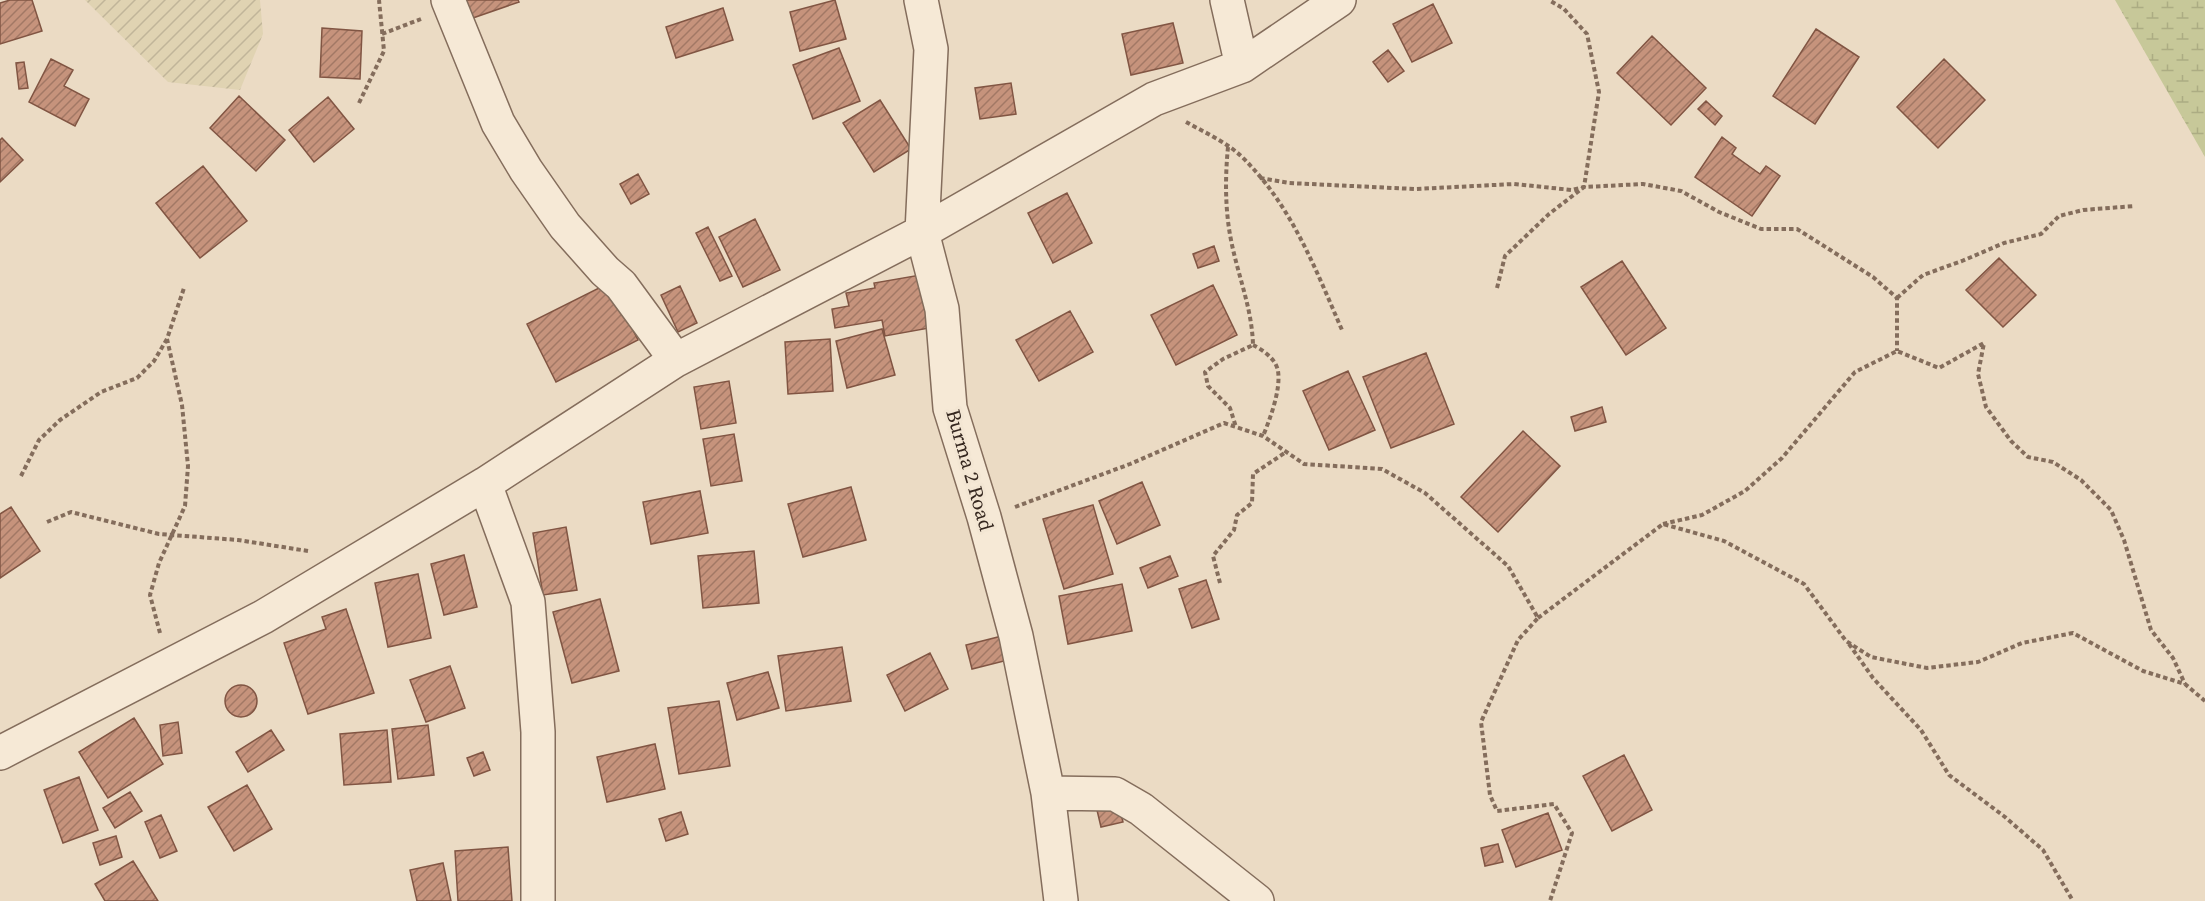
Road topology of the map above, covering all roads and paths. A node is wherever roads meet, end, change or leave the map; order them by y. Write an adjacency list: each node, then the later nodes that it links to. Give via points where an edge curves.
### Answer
1 (379, 0): 7 (path)
2 (921, 0): 15 (street, Burma 2 Road, via 931,49)
3 (1227, 0): 8 (street)
4 (1339, 0): 8 (street)
5 (1549, 0): 13 (path, via 1564,9 1587,34 1599,92)
6 (449, 3): 7 (path); 23 (street, via 498,123 526,170 565,226 621,285)
7 (382, 34): 10 (path, via 384,51)
8 (1242, 66): 9 (street)
9 (1154, 99): 11 (path); 15 (street)
10 (359, 103)
11 (1228, 147): 12 (path); 21 (path, via 1224,178 1231,238 1252,320)
12 (1260, 178): 13 (path, via 1416,189 1514,184 1572,190); 19 (path, via 1301,237)
13 (1584, 187): 17 (path, via 1505,256); 18 (path, via 1643,184 1681,191 1761,229 1797,229 1873,277)
14 (2136, 206): 18 (path, via 2059,216 2041,234 2004,243 1923,274)
15 (922, 232): 23 (street); 29 (street, Burma 2 Road, via 942,309 950,408)
16 (184, 288): 20 (path)
17 (1497, 288)
18 (1896, 298): 22 (path)
19 (1342, 330)
20 (167, 339): 27 (path, via 154,361 137,378 101,392 60,420 39,440); 32 (path, via 182,405 188,466 184,506)
21 (1253, 345): 24 (path, via 1206,372 1208,386 1230,408); 25 (path, via 1266,351 1278,370 1276,396)
22 (1897, 351): 31 (path, via 1856,372 1782,458 1745,491 1702,515); 38 (path, via 1939,368 1984,343 1978,374 1986,407 2028,457 2053,462 2081,480 2111,510 2151,630 2173,658)
23 (676, 360): 28 (street)
24 (1236, 428): 25 (path); 29 (path, via 1224,423 1130,464)
25 (1263, 436): 26 (path)
26 (1286, 452): 34 (path, via 1253,474 1252,503 1237,515 1234,530 1213,556); 35 (path, via 1304,464 1382,469 1425,493 1508,566)
27 (21, 476)
28 (485, 484): 33 (street); 42 (street, via 528,603 538,732)
29 (984, 518): 41 (street, Burma 2 Road, via 1016,636)
30 (47, 522): 32 (path, via 71,512)
31 (1663, 524): 35 (path); 36 (path, via 1724,541 1804,584)
32 (171, 535): 33 (path, via 238,540 310,552); 37 (path, via 150,595)
33 (344, 569): 37 (street)
34 (1220, 583)
35 (1538, 618): 45 (path, via 1518,640 1481,722 1490,795 1497,811 1554,804 1572,833)
36 (1846, 641): 38 (path, via 1871,657 1927,668 1978,662 2022,643 2073,633 2143,671); 46 (path, via 1873,678 1921,730 1949,775 2043,850)
37 (171, 665): 40 (street)
38 (2184, 684): 39 (path)
39 (2205, 701)
40 (0, 753)
41 (1048, 793): 43 (street, Burma 2 Road); 44 (street, via 1115,794 1141,809)
42 (538, 901)
43 (1061, 901)
44 (1257, 901)
45 (1550, 901)
46 (2073, 901)

